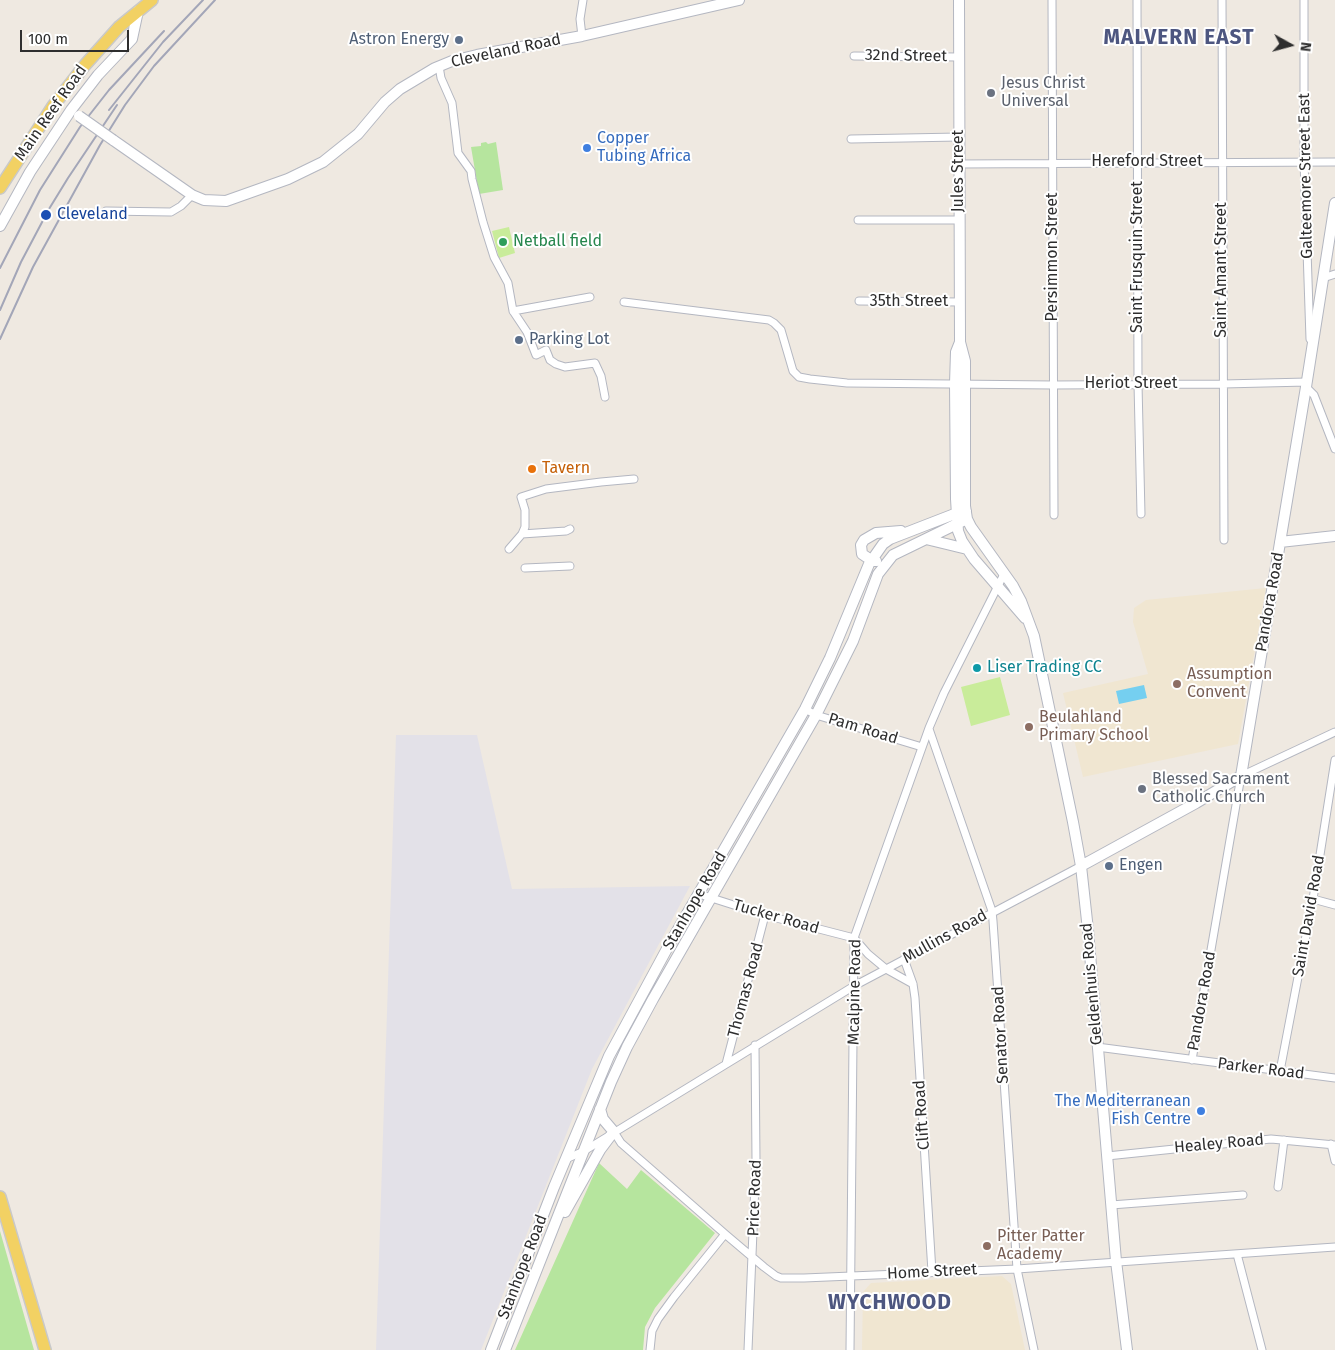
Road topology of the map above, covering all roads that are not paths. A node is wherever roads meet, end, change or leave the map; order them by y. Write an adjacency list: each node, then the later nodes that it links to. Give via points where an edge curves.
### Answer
1 (152, 0): 9 (main road, Main Reef Road)
2 (583, 0): 10 (street)
3 (735, 0): 10 (main road, Cleveland Road)
4 (959, 0): 12 (main road, Jules Street)
5 (1052, 0): 18 (street, Persimmon Street)
6 (1137, 0): 19 (street, Saint Frusquin Street)
7 (1222, 0): 21 (street, Saint Amant Street)
8 (1304, 0): 17 (street, Galteemore Street East)
9 (138, 11): 14 (main road, via 132,39 98,75); 23 (main road, Main Reef Road, via 119,27 53,106)
10 (582, 36): 13 (main road, Cleveland Road, via 477,55)
11 (854, 56): 12 (street, 32nd Street)
12 (958, 57): 15 (main road, Jules Street)
13 (439, 66): 24 (main road, Cleveland Road, via 400,89 348,143 305,172 226,201 204,200); 37 (street, via 452,103 458,153 472,171 483,222 494,257 508,283)
14 (75, 113): 24 (main road, Cleveland Road, bridge); 30 (main road, via 30,172)
15 (959, 137): 16 (street); 22 (main road, Jules Street)
16 (851, 139)
17 (1304, 161): 20 (street, Hereford Street); 21 (street, Hereford Street); 38 (street, Galteemore Street East)
18 (1054, 162): 19 (street, Hereford Street); 22 (street, Hereford Street); 40 (street, Persimmon Street)
19 (1137, 162): 21 (street, Hereford Street); 41 (street, Saint Frusquin Street)
20 (1335, 162)
21 (1222, 163): 42 (street, Saint Amant Street)
22 (959, 164): 28 (main road, Jules Street)
23 (0, 188)
24 (192, 195): 26 (street, via 171,212)
25 (1335, 203): 29 (main road, Pandora Road)
26 (106, 211)
27 (858, 220): 28 (street)
28 (959, 220): 36 (main road, Jules Street)
29 (1334, 225): 32 (main road, Pandora Road)
30 (0, 226)
31 (1335, 274): 32 (street)
32 (1323, 278): 38 (main road, Pandora Road)
33 (590, 297): 37 (street)
34 (859, 301): 36 (street, 35th Street)
35 (624, 302): 39 (street, Heriot Street, via 768,320 781,330 793,371 803,378 847,383)
36 (960, 302): 39 (main road, Jules Street, via 960,342 965,361)
37 (514, 311): 44 (street, via 536,354 546,350 550,360 565,367 595,363 602,376)
38 (1311, 351): 43 (main road, Pandora Road)
39 (960, 384): 40 (street, Heriot Street); 49 (main road, Jules Street)
40 (1053, 384): 41 (street, Heriot Street); 47 (street, Persimmon Street)
41 (1138, 384): 42 (street, Heriot Street); 48 (street, Saint Frusquin Street)
42 (1223, 384): 43 (street, Heriot Street); 55 (street, Saint Amant Street)
43 (1307, 384): 45 (street, via 1314,394); 56 (main road, Pandora Road)
44 (605, 397)
45 (1335, 450)
46 (634, 479): 52 (street, via 546,490 521,497 525,510)
47 (1054, 514)
48 (1141, 514)
49 (962, 517): 51 (main road, Stanhope Road); 54 (main road, Stanhope Road); 58 (main road, Geldenhuis Road, via 960,536); 63 (main road, Geldenhuis Road)
50 (570, 529): 52 (street)
51 (912, 530): 59 (main road, Stanhope Road, via 883,544); 59 (main road, via 876,533 866,538 861,551)
52 (522, 534): 57 (street)
53 (1335, 536): 56 (main road)
54 (926, 539): 58 (main road); 60 (main road, Stanhope Road, via 893,555)
55 (1224, 540)
56 (1280, 542): 74 (main road, Pandora Road)
57 (509, 549)
58 (967, 549): 64 (main road, Geldenhuis Road)
59 (871, 560): 60 (main road); 66 (main road, Stanhope Road)
60 (885, 563): 67 (main road, Stanhope Road)
61 (570, 566): 62 (street)
62 (525, 568)
63 (1004, 574): 64 (street, Mcalpine Road); 65 (main road, Geldenhuis Road, via 1021,601)
64 (997, 586): 65 (main road, Geldenhuis Road); 70 (street, Mcalpine Road)
65 (1029, 622): 77 (main road, Geldenhuis Road, via 1040,657)
66 (830, 658): 67 (main road); 68 (main road, Stanhope Road)
67 (842, 666): 69 (main road, Stanhope Road)
68 (805, 709): 69 (street, Pam Road); 75 (main road, Stanhope Road)
69 (816, 715): 72 (street, Pam Road); 76 (main road, Stanhope Road)
70 (928, 728): 72 (street, Mcalpine Road); 82 (street, Senator Road)
71 (1335, 732): 74 (street, Mullins Road)
72 (922, 747): 84 (street, Mcalpine Road)
73 (1335, 760): 80 (street, Saint David Road)
74 (1240, 776): 77 (main road, Mullins Road); 91 (street, Pandora Road)
75 (726, 846): 76 (main road); 78 (main road, Stanhope Road)
76 (737, 852): 79 (main road, Stanhope Road)
77 (1081, 866): 82 (street, Mullins Road); 90 (main road, Geldenhuis Road)
78 (698, 894): 79 (street, Tucker Road); 101 (main road, Stanhope Road, via 609,1056)
79 (711, 898): 83 (street, Tucker Road); 95 (main road, Stanhope Road, via 631,1039)
80 (1313, 899): 81 (street); 93 (street, Saint David Road)
81 (1335, 905)
82 (992, 912): 85 (street, Mullins Road); 113 (street, Senator Road)
83 (765, 915): 84 (street, Tucker Road); 92 (street, Thomas Road)
84 (854, 938): 86 (street); 88 (street, Mcalpine Road)
85 (904, 960): 86 (street, Mullins Road); 87 (street, Clift Road)
86 (886, 969): 87 (street); 88 (street, Mullins Road)
87 (913, 984): 114 (street, Clift Road)
88 (854, 986): 89 (street, Mullins Road); 115 (street, Mcalpine Road)
89 (755, 1045): 92 (street, Mullins Road); 111 (street, Price Road, via 756,1160)
90 (1098, 1047): 91 (street, Parker Road); 100 (main road, Geldenhuis Road)
91 (1192, 1060): 93 (street, Parker Road)
92 (726, 1064): 96 (street, Mullins Road)
93 (1280, 1071): 94 (street, Parker Road)
94 (1335, 1078)
95 (600, 1109): 96 (main road); 99 (main road, Stanhope Road)
96 (613, 1133): 99 (street, Mullins Road); 107 (street, Home Street); 108 (main road)
97 (1284, 1140): 98 (street, Healey Road); 100 (street, Healey Road); 103 (street)
98 (1333, 1144): 102 (street, Healey Road)
99 (584, 1151): 101 (street, Mullins Road); 108 (main road, Stanhope Road)
100 (1107, 1156): 106 (main road, Geldenhuis Road)
101 (566, 1159): 117 (main road, Stanhope Road)
102 (1335, 1161)
103 (1278, 1186)
104 (1243, 1195): 106 (street)
105 (0, 1197): 116 (main road)
106 (1111, 1205): 112 (main road, Geldenhuis Road)
107 (725, 1234): 111 (street, Home Street); 119 (street, via 658,1319 652,1331)
108 (546, 1245): 118 (main road, Stanhope Road)
109 (1335, 1247): 110 (street, Home Street)
110 (1237, 1254): 112 (street, Home Street); 124 (street)
111 (752, 1256): 115 (street, Home Street, via 781,1278); 120 (street, Price Road)
112 (1116, 1261): 113 (street, Home Street); 123 (main road, Geldenhuis Road)
113 (1017, 1268): 114 (street, Home Street); 122 (street, Senator Road)
114 (932, 1272): 115 (street, Home Street)
115 (851, 1276): 121 (street, Mcalpine Road)
116 (45, 1350)
117 (492, 1350)
118 (504, 1350)
119 (650, 1350)
120 (748, 1350)
121 (850, 1350)
122 (1034, 1350)
123 (1128, 1350)
124 (1262, 1350)

